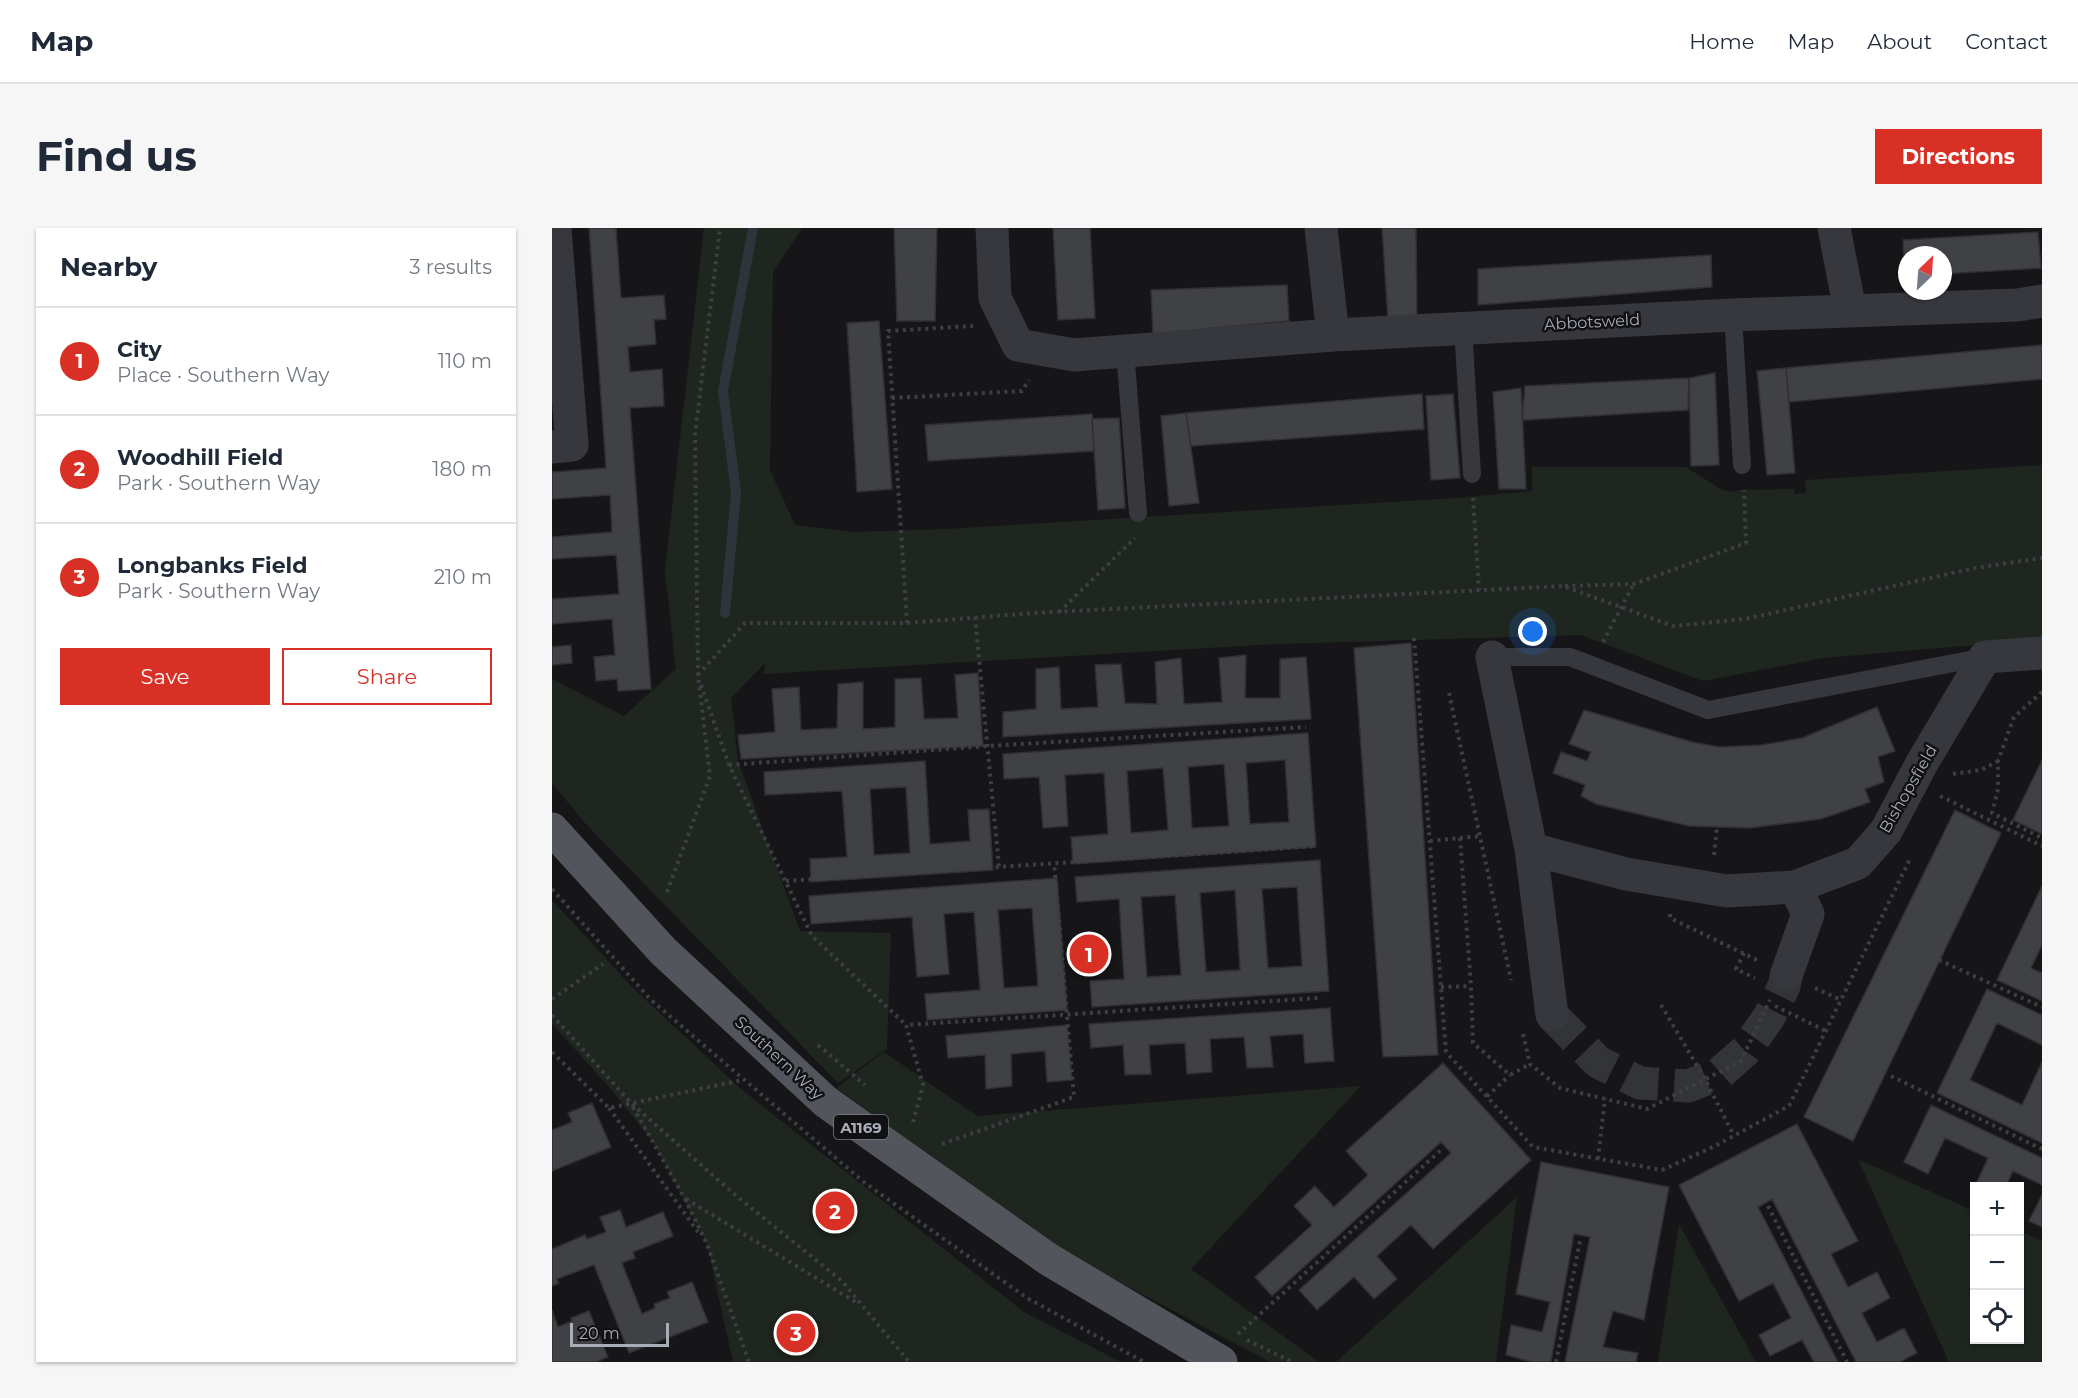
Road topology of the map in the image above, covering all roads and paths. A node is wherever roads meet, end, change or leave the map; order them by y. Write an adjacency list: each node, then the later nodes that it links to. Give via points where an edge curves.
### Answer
1 (555, 228): 15 (street, via 572,445)
2 (720, 228): 32 (path, via 695,435)
3 (992, 228): 9 (street, Abbotsweld, via 995,298)
4 (1321, 228): 11 (street)
5 (1834, 228): 7 (street)
6 (2042, 301): 7 (street, Abbotsweld)
7 (1850, 310): 8 (street, Abbotsweld)
8 (1733, 315): 10 (street, Abbotsweld); 16 (lane)
9 (1008, 324): 12 (street, Abbotsweld, via 1018,345); 14 (path, via 888,332)
10 (1463, 328): 11 (street, Abbotsweld); 17 (lane)
11 (1333, 335): 13 (street, Abbotsweld)
12 (1049, 350): 13 (street, Abbotsweld, via 1074,355); 14 (path, via 1022,391)
13 (1125, 351): 18 (lane)
14 (892, 398): 26 (path)
15 (552, 447)
16 (1742, 465): 20 (path, via 1746,543)
17 (1472, 474): 22 (path)
18 (1137, 513): 24 (path, via 1136,537)
19 (2042, 558): 23 (path, via 1975,568 1745,619 1673,626)
20 (1634, 584): 21 (path); 23 (path)
21 (1563, 586): 22 (path); 23 (path)
22 (1479, 590): 24 (path)
23 (1621, 607): 31 (path)
24 (1059, 612): 25 (path)
25 (975, 617): 26 (path); 35 (path)
26 (907, 623): 32 (path, via 745,623)
27 (1414, 638): 42 (path)
28 (2042, 652): 30 (street)
29 (1492, 657): 31 (lane, via 1570,657); 45 (street)
30 (1985, 657): 31 (lane, via 1708,710); 51 (street, Bishopsfield, via 1886,831 1858,863)
31 (1590, 664)
32 (698, 675): 36 (path); 52 (path, via 710,776)
33 (2042, 692): 41 (path, via 2014,717 1998,761 1998,789 1992,813)
34 (1306, 727): 35 (path)
35 (988, 746): 36 (path); 48 (path)
36 (729, 765): 49 (path)
37 (1940, 796): 44 (path)
38 (552, 829): 91 (main road, Southern Way / A1169, via 663,951 826,1102 1048,1259)
39 (1480, 836): 40 (path)
40 (1460, 838): 42 (path); 56 (path)
41 (2042, 838)
42 (1430, 841): 57 (path)
43 (1317, 846): 47 (path)
44 (2042, 846)
45 (1531, 849): 50 (street, Bishopsfield); 66 (street)
46 (1914, 850): 60 (path)
47 (1054, 863): 48 (path); 65 (path)
48 (999, 867): 49 (path)
49 (786, 881): 67 (path, via 812,936)
50 (1666, 881): 51 (street, Bishopsfield, via 1727,891); 55 (path, via 1670,918)
51 (1795, 887): 55 (street, via 1808,914)
52 (667, 892)
53 (1940, 960): 63 (path)
54 (603, 964): 59 (path)
55 (1787, 974): 60 (path)
56 (1471, 986): 57 (path); 72 (path, via 1473,1043)
57 (1441, 987): 76 (path, via 1446,1052)
58 (1319, 998): 65 (path)
59 (552, 999)
60 (1841, 1000): 68 (path)
61 (1769, 1003): 68 (path)
62 (1661, 1005): 81 (path)
63 (2042, 1007)
64 (552, 1015): 78 (path)
65 (1068, 1015): 67 (path); 82 (path, via 1074,1097)
66 (1552, 1015)
67 (906, 1024): 80 (path, via 923,1085 912,1126)
68 (1826, 1032): 81 (path, via 1789,1106)
69 (810, 1038): 75 (path)
70 (552, 1052): 79 (path)
71 (1530, 1064): 72 (path)
72 (1510, 1075): 76 (path)
73 (1891, 1076): 84 (path)
74 (744, 1079): 78 (path)
75 (870, 1089)
76 (1487, 1096): 85 (path, via 1533,1148)
77 (1605, 1098): 85 (path)
78 (631, 1103): 79 (path); 86 (path); 90 (path, via 734,1194 842,1281)
79 (609, 1108): 88 (path)
80 (904, 1119)
81 (1734, 1136): 85 (path, via 1662,1170)
82 (939, 1146)
83 (1442, 1149): 91 (path)
84 (2042, 1149)
85 (1598, 1159)
86 (685, 1199): 88 (path); 90 (path)
87 (1768, 1206): 95 (path)
88 (704, 1239): 92 (path)
89 (1580, 1241): 94 (path)
90 (863, 1307): 93 (path)
91 (1229, 1348)
92 (749, 1362)
93 (909, 1362)
94 (1556, 1362)
95 (1847, 1362)

